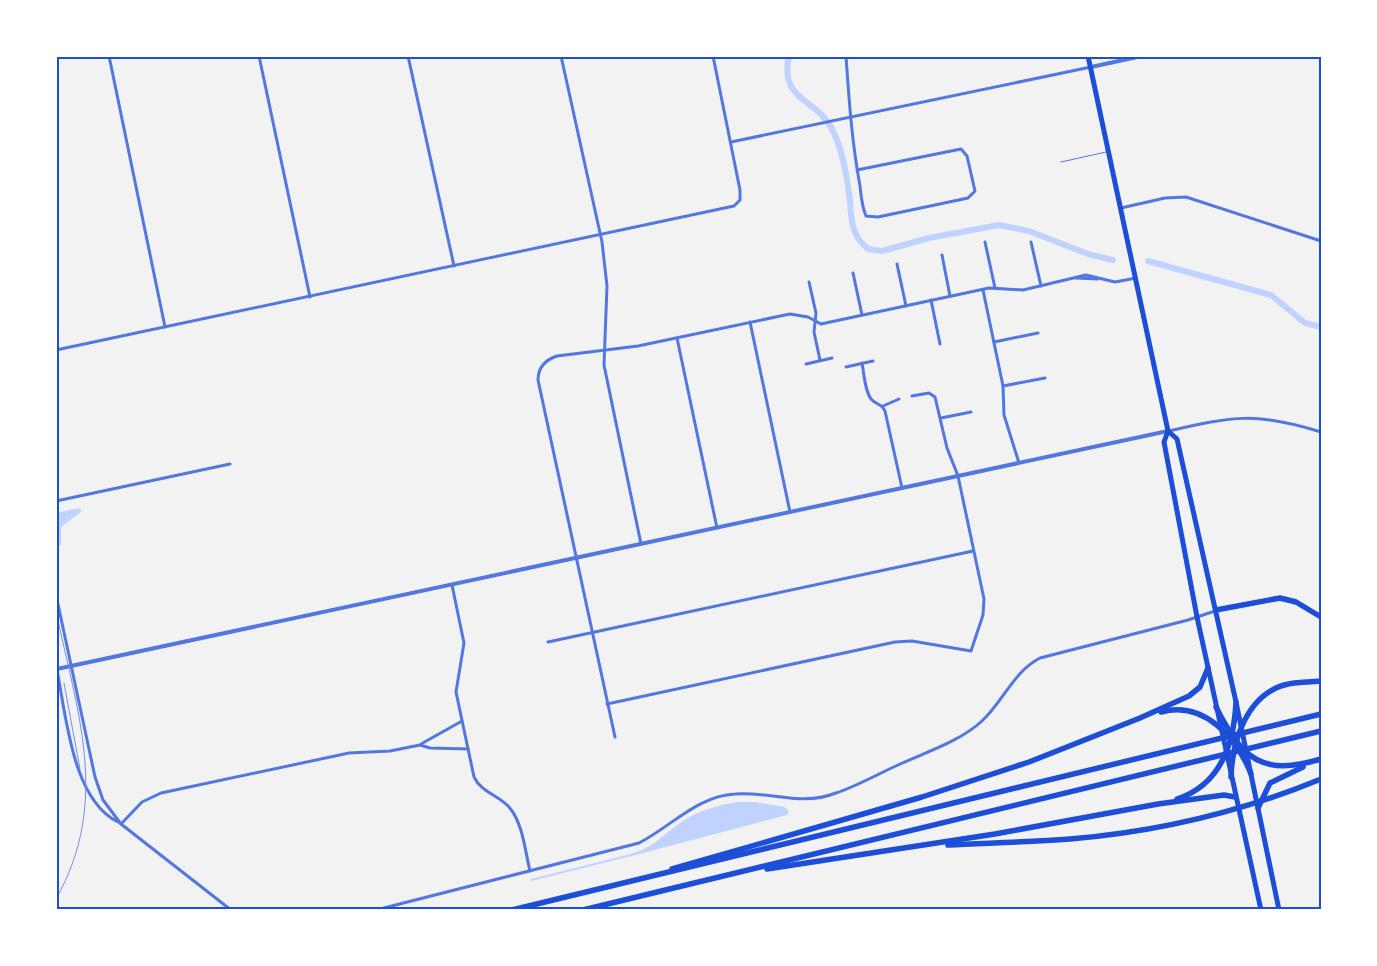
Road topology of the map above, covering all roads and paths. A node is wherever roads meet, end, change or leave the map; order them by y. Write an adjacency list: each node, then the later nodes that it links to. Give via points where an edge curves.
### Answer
1 (109, 56): 36 (street)
2 (259, 56): 29 (street)
3 (408, 56): 22 (street)
4 (562, 56): 16 (street)
5 (713, 56): 11 (street)
6 (846, 56): 10 (street)
7 (1088, 56): 9 (main road)
8 (1142, 56): 9 (street)
9 (1090, 67): 10 (street); 12 (main road)
10 (850, 117): 11 (street); 14 (street)
11 (730, 142): 16 (street, via 740,190 739,202 726,209)
12 (1109, 152): 13 (lane); 15 (main road)
13 (1061, 162)
14 (857, 170): 14 (street, via 864,211 868,217 968,198 975,191 964,150)
15 (1121, 208): 17 (street, via 1165,198 1186,197); 24 (main road)
16 (601, 235): 22 (street); 42 (street, via 607,286)
17 (1321, 241)
18 (985, 242): 27 (street)
19 (1031, 242): 26 (street)
20 (942, 255): 30 (street)
21 (897, 264): 32 (street)
22 (454, 266): 29 (street)
23 (853, 273): 33 (street)
24 (1136, 278): 26 (street, via 1114,282 1076,278); 56 (main road)
25 (809, 282): 35 (street)
26 (1041, 286): 27 (street, via 1017,290)
27 (995, 288): 28 (street)
28 (983, 290): 30 (street); 39 (street)
29 (310, 296): 36 (street)
30 (950, 296): 31 (street)
31 (931, 300): 32 (street); 40 (street)
32 (906, 306): 33 (street)
33 (862, 315): 35 (street, via 821,324)
34 (750, 322): 35 (street, via 790,314); 38 (street); 63 (street)
35 (815, 322): 44 (street)
36 (165, 327): 41 (street)
37 (1038, 333): 39 (street)
38 (677, 338): 42 (street); 64 (street)
39 (994, 342): 50 (street)
40 (940, 344)
41 (56, 350)
42 (603, 351): 65 (street); 67 (street, via 551,358 538,373)
43 (832, 358): 44 (street)
44 (820, 360): 47 (street)
45 (873, 361): 46 (street)
46 (862, 363): 48 (street); 53 (street, via 870,395)
47 (806, 364)
48 (846, 366)
49 (1045, 378): 50 (street)
50 (1003, 386): 58 (street, via 1004,415)
51 (912, 396): 55 (street, via 933,395)
52 (899, 399): 53 (street)
53 (882, 406): 61 (street)
54 (971, 412): 55 (street)
55 (941, 418): 60 (street, via 947,448)
56 (1168, 431): 57 (street, via 1250,417 1279,420); 58 (street); 70 (main road, via 1177,439); 71 (main road, via 1164,442)
57 (1321, 432)
58 (1019, 463): 60 (street)
59 (230, 464): 62 (street)
60 (958, 476): 61 (street); 66 (street)
61 (902, 488): 63 (street)
62 (56, 501)
63 (790, 512): 64 (street)
64 (718, 528): 65 (street)
65 (641, 544): 67 (street)
66 (973, 551): 73 (street); 80 (street, via 984,600 983,615 971,652 912,641 895,642)
67 (576, 558): 68 (street); 73 (street)
68 (452, 585): 75 (street); 84 (street, via 464,643 456,684)
69 (56, 595): 75 (street)
70 (1216, 610): 71 (street); 72 (highway, via 1280,598 1296,602); 79 (main road)
71 (1197, 617): 77 (main road); 103 (street, via 1036,660 1021,672 990,714 973,728 836,794 800,800 764,795 720,796 691,808 639,843)
72 (1321, 617)
73 (592, 632): 74 (street); 80 (street)
74 (548, 642)
75 (71, 666): 76 (street); 101 (street, via 97,786)
76 (57, 668): 101 (street, via 81,775 96,804)
77 (1208, 668): 81 (main road); 83 (highway, via 1200,687 1192,694)
78 (1321, 681): 85 (highway, via 1292,683 1270,691 1256,704)
79 (1236, 702): 85 (main road); 89 (highway)
80 (607, 704): 88 (street)
81 (1216, 706): 86 (main road); 89 (highway)
82 (1321, 714): 105 (highway)
83 (1140, 718): 86 (highway, via 1172,709 1186,709 1206,717); 105 (highway, via 964,784 688,862)
84 (462, 721): 90 (street); 91 (street)
85 (1242, 728): 89 (highway); 92 (main road)
86 (1221, 730): 89 (highway); 93 (main road)
87 (1321, 732): 104 (highway)
88 (615, 737)
89 (1234, 740): 92 (highway); 93 (highway); 95 (highway); 96 (highway)
90 (420, 745): 91 (street); 101 (street, via 390,751 349,753 161,793 142,802)
91 (468, 749): 103 (street, via 477,783 515,815)
92 (1247, 752): 94 (highway, via 1264,763 1279,767); 95 (main road)
93 (1226, 753): 96 (main road); 99 (highway, via 1213,776 1201,788 1184,797)
94 (1320, 760): 100 (highway, via 1270,782)
95 (1251, 774): 100 (main road)
96 (1231, 777): 98 (main road)
97 (1321, 779): 102 (highway, via 1220,814 1128,832 1070,839)
98 (1235, 797): 99 (highway); 110 (main road)
99 (1158, 804): 102 (highway)
100 (1258, 808): 111 (main road)
101 (121, 824): 106 (street)
102 (918, 847): 104 (highway)
103 (530, 871): 107 (street)
104 (743, 872): 109 (highway)
105 (653, 876): 108 (highway)
106 (231, 910)
107 (376, 910)
108 (512, 910)
109 (583, 910)
110 (1261, 910)
111 (1278, 910)

